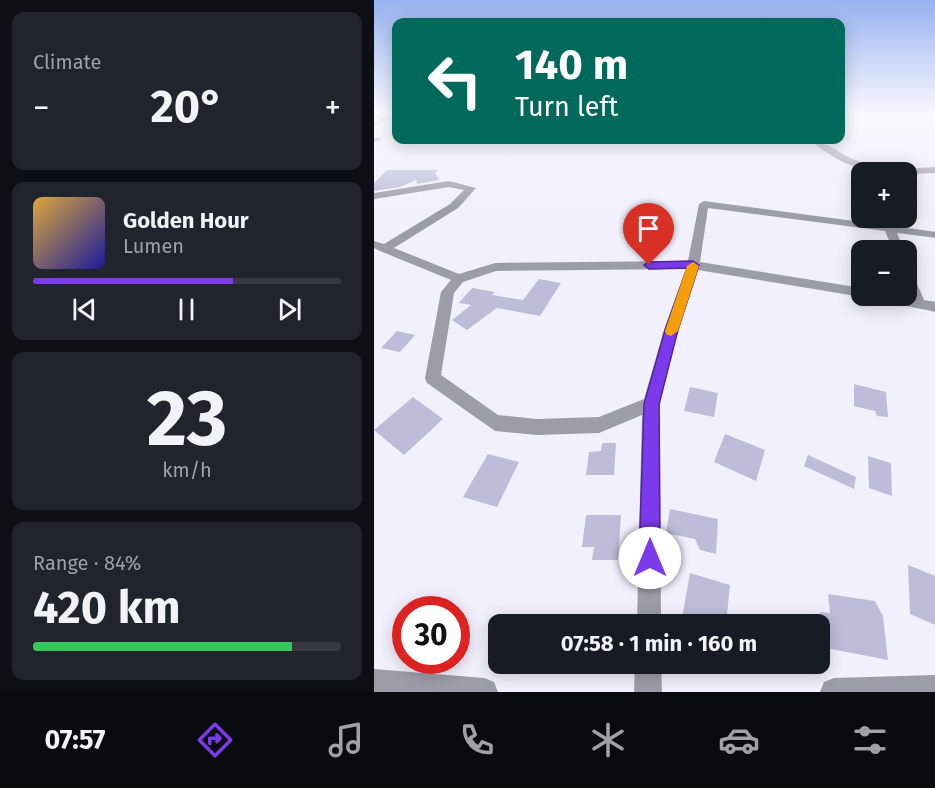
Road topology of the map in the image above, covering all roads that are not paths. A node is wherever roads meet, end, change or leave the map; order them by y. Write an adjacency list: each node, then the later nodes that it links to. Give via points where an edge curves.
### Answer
1 (821, 145): 2 (street)
2 (851, 163)
3 (935, 170): 4 (street)
4 (917, 171)
5 (374, 196): 10 (street, via 442,185 471,188 454,206)
6 (851, 223): 11 (street, via 704,204)
7 (889, 228): 8 (street); 9 (street)
8 (935, 235)
9 (894, 240)
10 (379, 246): 12 (street)
11 (693, 265): 12 (street, via 495,267); 13 (street); 17 (street)
12 (459, 279): 17 (street, via 448,292 433,378 495,423 537,427 599,425)
13 (851, 291)
14 (917, 299): 15 (street)
15 (919, 304): 16 (street)
16 (935, 308)
17 (651, 404): 18 (street)
18 (649, 614)
19 (648, 674): 23 (street)
20 (374, 682): 22 (street)
21 (935, 688): 24 (street)
22 (484, 692)
23 (648, 692)
24 (834, 692)

